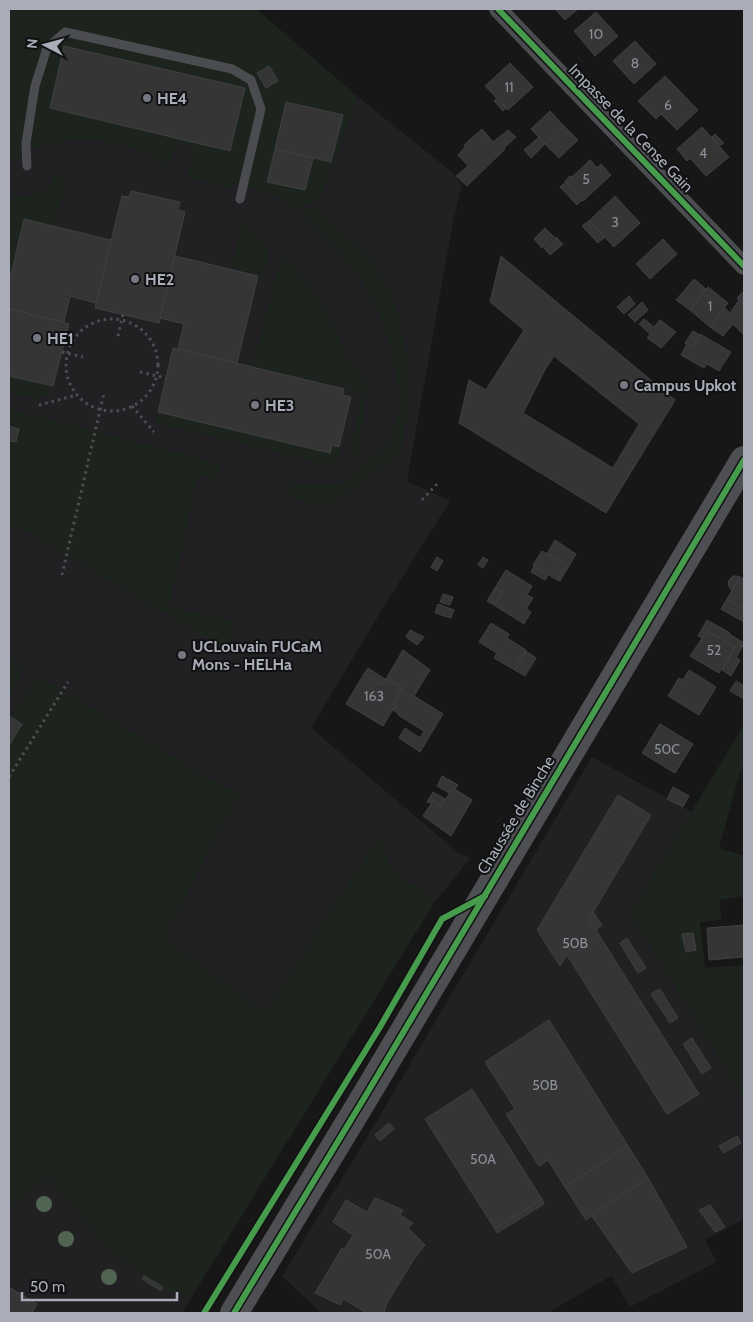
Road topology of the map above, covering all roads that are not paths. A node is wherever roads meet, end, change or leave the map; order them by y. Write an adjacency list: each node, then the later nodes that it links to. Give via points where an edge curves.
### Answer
1 (498, 9): 4 (street, Impasse de la Cense Gain)
2 (26, 166): 3 (lane, via 26,143 35,86 47,48 65,32 232,70 251,80 261,109)
3 (240, 198)
4 (744, 266)
5 (744, 460): 6 (main road, Chaussée de Binche)
6 (234, 1313)

